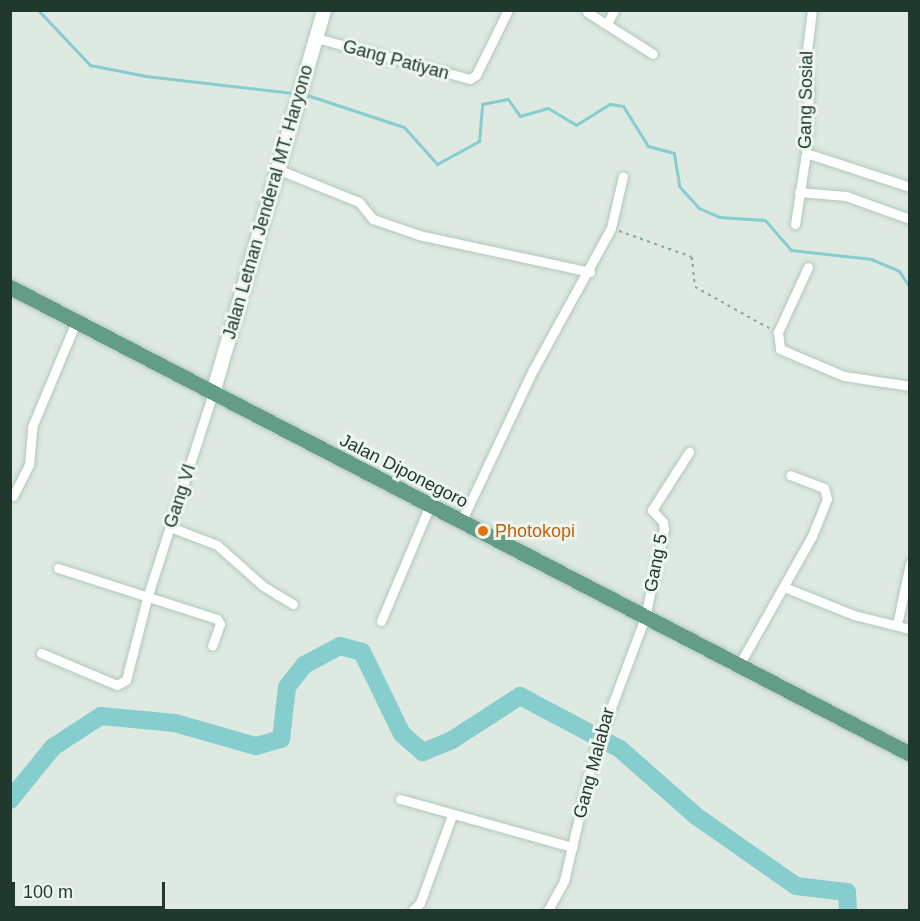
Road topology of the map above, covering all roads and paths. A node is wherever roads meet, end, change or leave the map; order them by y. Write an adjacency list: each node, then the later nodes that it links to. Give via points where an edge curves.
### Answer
1 (324, 10): 7 (main road, Jalan Letnan Jenderal MT. Haryono)
2 (508, 10): 7 (street, Gang Patiyan, via 470,79)
3 (614, 10): 6 (street)
4 (812, 10): 9 (street, Gang Sosial, via 806,58)
5 (586, 12): 6 (street)
6 (607, 24): 8 (street)
7 (315, 38): 10 (main road, Jalan Letnan Jenderal MT. Haryono)
8 (653, 54)
9 (806, 153): 12 (street); 13 (street, Gang Sosial)
10 (277, 169): 18 (street, via 359,202 373,219 419,236); 23 (main road, Jalan Letnan Jenderal MT. Haryono)
11 (623, 176): 16 (street)
12 (909, 187)
13 (799, 192): 14 (street, via 846,196); 15 (street, Gang Sosial)
14 (909, 219)
15 (795, 224)
16 (612, 228): 18 (street); 21 (path, via 692,257 695,287)
17 (808, 267): 21 (street)
18 (590, 272): 28 (street, via 533,370)
19 (10, 287): 20 (main road, Jalan Diponegoro)
20 (76, 322): 23 (main road, Jalan Diponegoro); 26 (street, via 32,427 29,465)
21 (778, 332): 22 (street, via 780,349 817,367 865,381)
22 (909, 386)
23 (213, 393): 27 (main road, Jalan Diponegoro); 29 (street, Gang VI)
24 (689, 452): 35 (street, Gang 5, via 652,510 664,529)
25 (790, 475): 32 (street, via 828,493 812,536)
26 (13, 496)
27 (430, 505): 28 (main road, Jalan Diponegoro); 36 (street)
28 (462, 522): 35 (main road, Jalan Diponegoro)
29 (170, 527): 33 (street, Gang VI); 34 (street, via 217,545 239,560 262,586)
30 (909, 563): 37 (street)
31 (58, 568): 33 (street)
32 (784, 587): 37 (street, via 854,615); 41 (street)
33 (147, 598): 39 (street, via 217,619 220,624); 40 (street, Gang VI, via 123,684 117,685)
34 (293, 604)
35 (645, 617): 41 (main road, Jalan Diponegoro); 45 (street, Gang Malabar, via 594,753)
36 (381, 621)
37 (897, 625): 38 (street)
38 (909, 629)
39 (212, 646)
40 (41, 653)
41 (740, 664): 42 (main road, Jalan Diponegoro)
42 (909, 754)
43 (400, 799): 44 (street)
44 (452, 814): 45 (street); 46 (street, via 420,903)
45 (572, 847): 47 (street, Gang Malabar, via 564,881)
46 (413, 910)
47 (548, 910)

